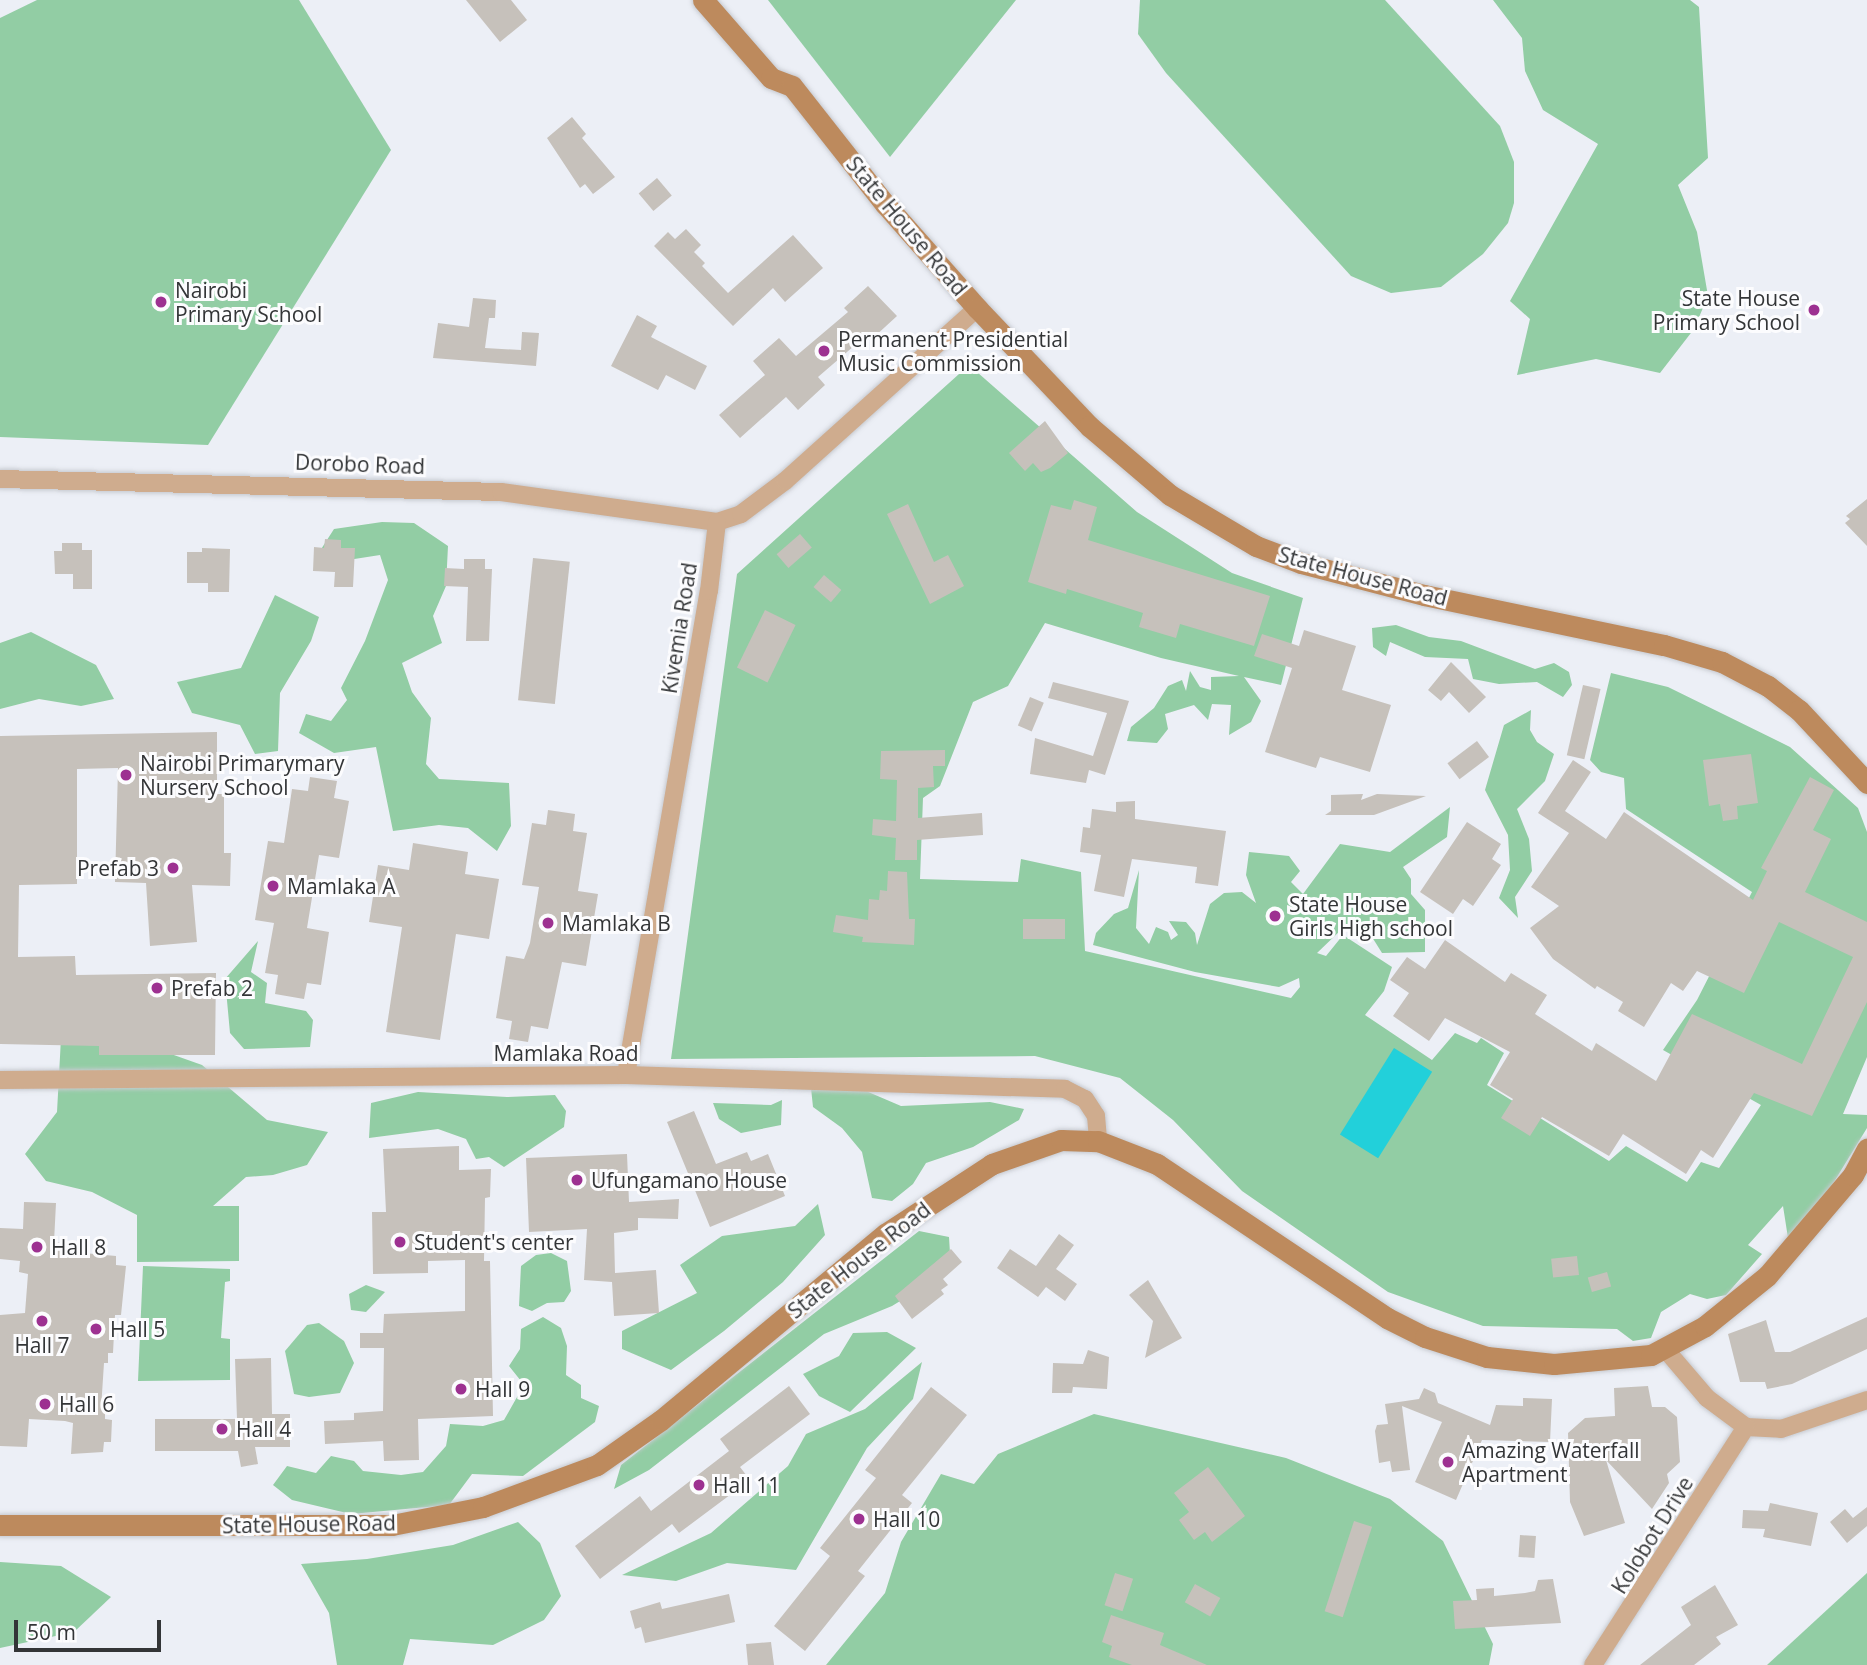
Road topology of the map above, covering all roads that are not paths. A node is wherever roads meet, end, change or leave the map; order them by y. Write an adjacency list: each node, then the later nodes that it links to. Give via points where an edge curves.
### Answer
1 (703, 0): 2 (street, State House Road, via 771,78 792,86 885,204)
2 (977, 308): 4 (street, via 785,481 741,514); 5 (street, State House Road, via 1089,426 1145,476 1256,546 1353,578 1664,645 1722,662 1768,686 1799,710)
3 (0, 479): 4 (street, Dorobo Road, via 501,492)
4 (717, 522): 6 (street, Kivemia Road)
5 (1867, 783)
6 (626, 1074): 7 (street, Mamlaka Road); 8 (street, Mamlaka Road, via 1065,1089 1085,1099 1096,1115)
7 (0, 1080)
8 (1098, 1141): 10 (street, State House Road, via 1157,1164 1387,1318 1454,1349 1525,1364 1621,1361); 13 (street, State House Road, via 1061,1140 992,1164 885,1234 661,1420 597,1465 483,1507 392,1525)
9 (1867, 1149): 10 (street, State House Road, via 1853,1175 1767,1276 1705,1326)
10 (1666, 1350): 12 (street, via 1707,1398)
11 (1867, 1400): 12 (street, via 1781,1429)
12 (1746, 1427): 14 (street, Kolobot Drive)
13 (0, 1525)
14 (1593, 1665)

